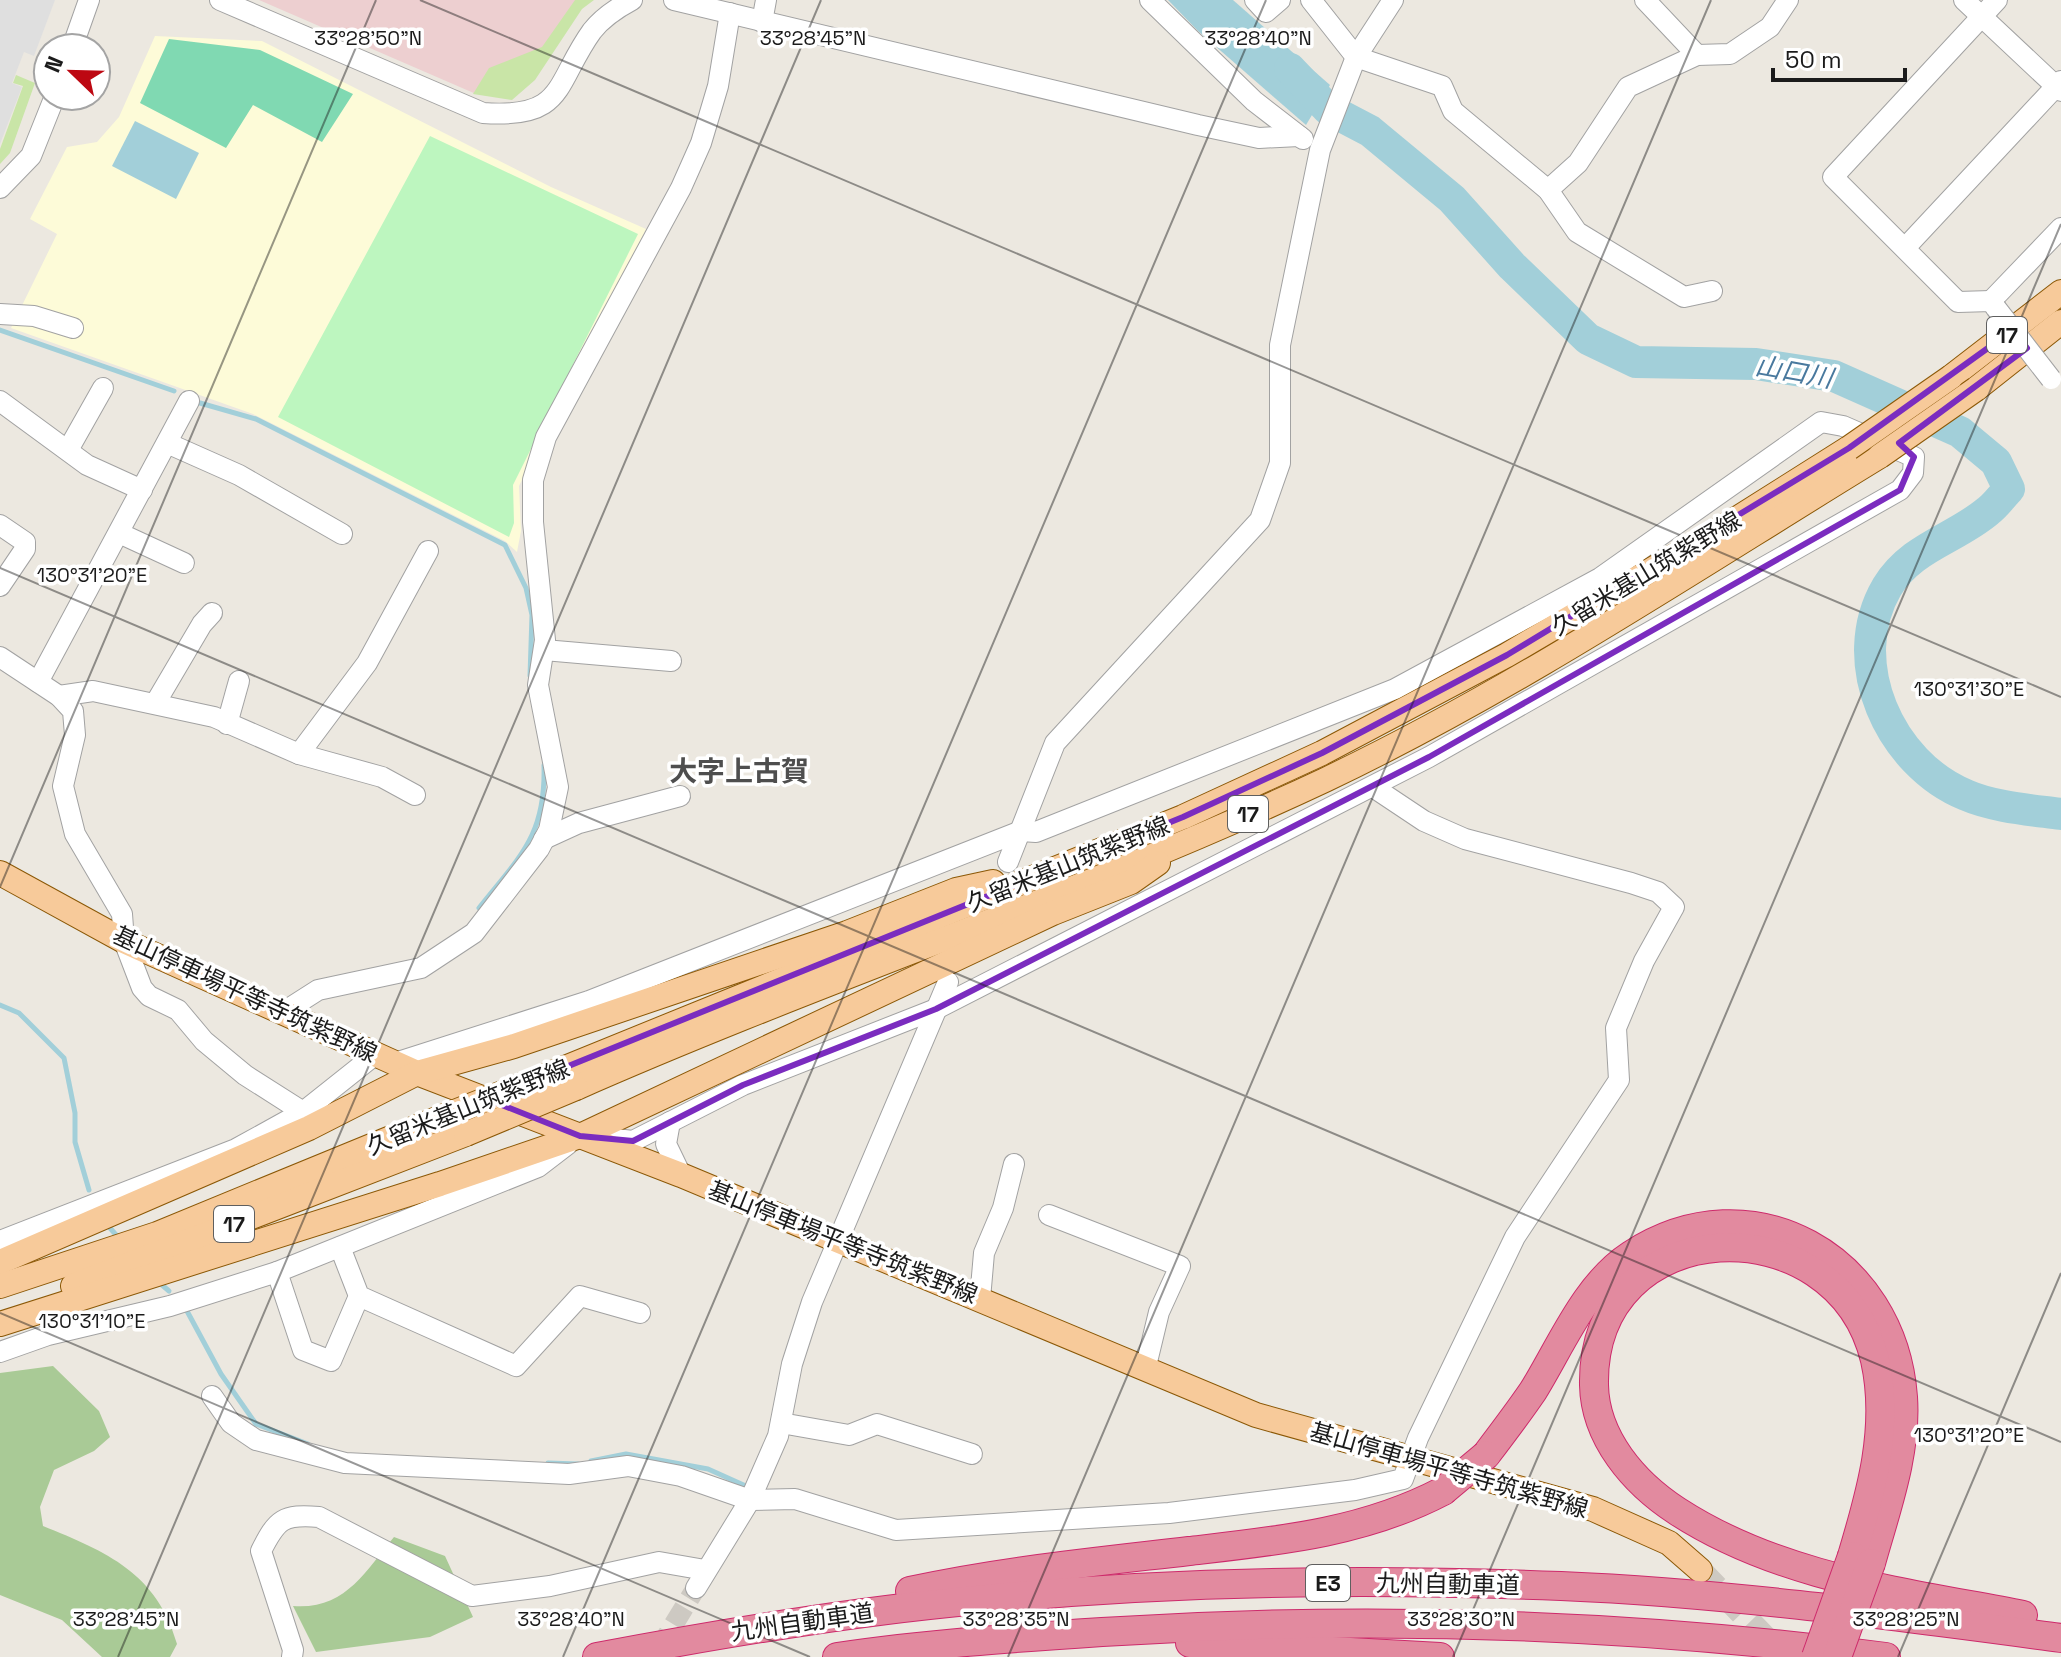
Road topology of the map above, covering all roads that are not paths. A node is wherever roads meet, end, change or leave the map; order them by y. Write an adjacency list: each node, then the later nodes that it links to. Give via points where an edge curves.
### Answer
1 (89, 0): 18 (street)
2 (220, 0): 3 (street, via 483,113 514,115 541,106 562,87 592,31)
3 (632, 0)
4 (674, 0): 15 (street)
5 (766, 0): 17 (street)
6 (1150, 0): 23 (street, via 1254,101)
7 (1255, 0): 8 (street, via 1266,12)
8 (1280, 0)
9 (1311, 0): 20 (street)
10 (1393, 0): 20 (street)
11 (1645, 0): 19 (street)
12 (1788, 0): 19 (street, via 1770,27 1730,54)
13 (1964, 0): 16 (street)
14 (1997, 0): 16 (street)
15 (730, 13): 17 (street); 48 (street, via 718,86 701,143 546,437 533,480)
16 (1981, 16): 21 (street); 28 (street, via 1833,177)
17 (762, 22): 23 (street, via 1259,138)
18 (78, 32)
19 (1697, 55): 26 (street, via 1628,87 1578,163)
20 (1356, 57): 24 (street); 26 (street, via 1442,86 1453,111)
21 (2059, 86): 28 (street)
22 (49, 112): 25 (street, via 31,156)
23 (1299, 136): 24 (street)
24 (1322, 141): 60 (street, via 1280,345 1280,463 1260,520 1055,743)
25 (0, 188)
26 (1548, 190): 29 (street, via 1577,232 1684,297)
27 (2061, 228): 30 (street)
28 (1905, 248): 30 (street, via 1958,302)
29 (1712, 291)
30 (1994, 305): 34 (street, bridge)
31 (2058, 309): 61 (main road, 久留米基山筑紫野線 / 17, bridge, via 1976,389 1880,456 1516,677 1327,778); 64 (main road, 久留米基山筑紫野線 / 17, bridge, via 1719,530 1520,647 1375,725 1183,817)
32 (0, 314): 33 (street, via 34,316)
33 (73, 328)
34 (2056, 384)
35 (103, 388): 39 (street)
36 (0, 401): 39 (street)
37 (189, 401): 38 (street)
38 (167, 443): 40 (street); 43 (street, via 239,475)
39 (68, 450): 40 (street, via 87,465)
40 (142, 490): 42 (street)
41 (0, 525): 46 (street, via 25,542 25,549)
42 (119, 533): 45 (street); 52 (street)
43 (342, 534)
44 (428, 551): 56 (street, via 367,663)
45 (184, 563)
46 (0, 586)
47 (212, 613): 54 (street)
48 (544, 650): 50 (street); 62 (street, via 538,685 558,787)
49 (0, 657): 52 (street)
50 (671, 661)
51 (239, 681): 55 (street)
52 (38, 682): 53 (street)
53 (59, 696): 54 (street, via 93,691); 66 (street, via 73,711 75,735 63,786 75,834 122,914)
54 (156, 702): 55 (street)
55 (227, 724): 56 (street)
56 (299, 754): 58 (street, via 382,777)
57 (1373, 787): 60 (street, via 1425,750 1900,490 1913,473 1914,457 1843,426 1821,422 1600,578 1397,694 1036,832); 68 (street); 93 (street, via 1424,821 1465,839 1631,883 1658,892 1674,907 1616,1028 1619,1080 1515,1237)
58 (415, 795)
59 (680, 796): 62 (street, via 579,823)
60 (1021, 831): 63 (street); 70 (street, via 589,1001)
61 (1201, 835): 73 (main road, via 1131,882 1053,913); 85 (main road, 久留米基山筑紫野線 / 17, bridge, via 712,1028 466,1134)
62 (544, 839): 69 (street, via 474,933 421,968 318,990)
63 (1008, 862)
64 (1051, 870): 70 (main road, via 956,890 847,933 514,1046); 82 (main road, 久留米基山筑紫野線 / 17, bridge, via 157,1234)
65 (0, 873): 66 (main road, 基山停車場平等寺筑紫野線)
66 (124, 941): 69 (main road, 基山停車場平等寺筑紫野線); 71 (street, via 149,996 178,1010 204,1041 245,1075)
67 (948, 982): 68 (street)
68 (936, 1009): 72 (street, via 743,1085); 78 (street)
69 (282, 1013): 70 (main road, 基山停車場平等寺筑紫野線)
70 (396, 1063): 71 (street); 73 (main road, 基山停車場平等寺筑紫野線); 80 (main road, via 309,1128)
71 (303, 1112): 77 (street, via 236,1149)
72 (670, 1122): 73 (street, via 633,1141); 75 (street, via 666,1144)
73 (580, 1136): 75 (main road, 基山停車場平等寺筑紫野線); 79 (street, via 538,1167); 87 (main road)
74 (1014, 1164): 84 (street, via 984,1253)
75 (681, 1175): 78 (main road, 基山停車場平等寺筑紫野線)
76 (1049, 1215): 89 (street, via 1180,1266 1159,1312)
77 (0, 1241)
78 (838, 1241): 84 (main road, 基山停車場平等寺筑紫野線); 91 (street, via 792,1364)
79 (340, 1247): 81 (street); 83 (street)
80 (0, 1262)
81 (277, 1272): 83 (street, via 303,1350 331,1361); 88 (street)
82 (0, 1286)
83 (359, 1296): 86 (street, via 516,1366 580,1296)
84 (980, 1299): 89 (main road, 基山停車場平等寺筑紫野線)
85 (0, 1310)
86 (640, 1313)
87 (0, 1324)
88 (0, 1352)
89 (1146, 1366): 93 (main road, 基山停車場平等寺筑紫野線, via 1256,1415)
90 (212, 1396): 94 (street, via 231,1423 256,1440 345,1463 569,1474 628,1466 681,1476)
91 (781, 1423): 92 (street, via 849,1435 877,1424); 94 (street)
92 (972, 1454)
93 (1411, 1460): 94 (street, via 1403,1479 1355,1490 1169,1513 1005,1525 896,1530 795,1499); 96 (main road, 基山停車場平等寺筑紫野線, via 1593,1509 1669,1543)
94 (750, 1500): 101 (street, via 700,1579 659,1562 550,1586 472,1596 319,1517 291,1514 273,1528 261,1551)
95 (1862, 1560): 97 (highway, via 1880,1393 1874,1358 1843,1298 1792,1259 1731,1245 1678,1254 1624,1291 1597,1342 1594,1393 1608,1440 1643,1485 1677,1511 1766,1557 1812,1572); 99 (highway, bridge, via 1896,1471 1902,1432 1899,1366 1876,1305 1830,1257 1780,1232 1720,1224 1660,1239 1629,1256 1595,1292 1486,1455 1443,1491 1402,1513 1302,1538 981,1575); 105 (highway, bridge); 106 (highway, bridge)
96 (1700, 1570)
97 (2061, 1623)
98 (1036, 1636): 103 (highway, 九州自動車道 / E3); 104 (highway); 107 (highway, 九州自動車道 / E3, via 1326,1621 1436,1623 1689,1635)
99 (706, 1637): 100 (highway, 九州自動車道 / E3, via 1019,1596 1327,1583 1675,1594); 102 (highway, 九州自動車道 / E3)
100 (2061, 1638)
101 (292, 1657)
102 (597, 1657)
103 (837, 1657)
104 (1440, 1657)
105 (1816, 1657)
106 (1837, 1657)
107 (1886, 1657)

